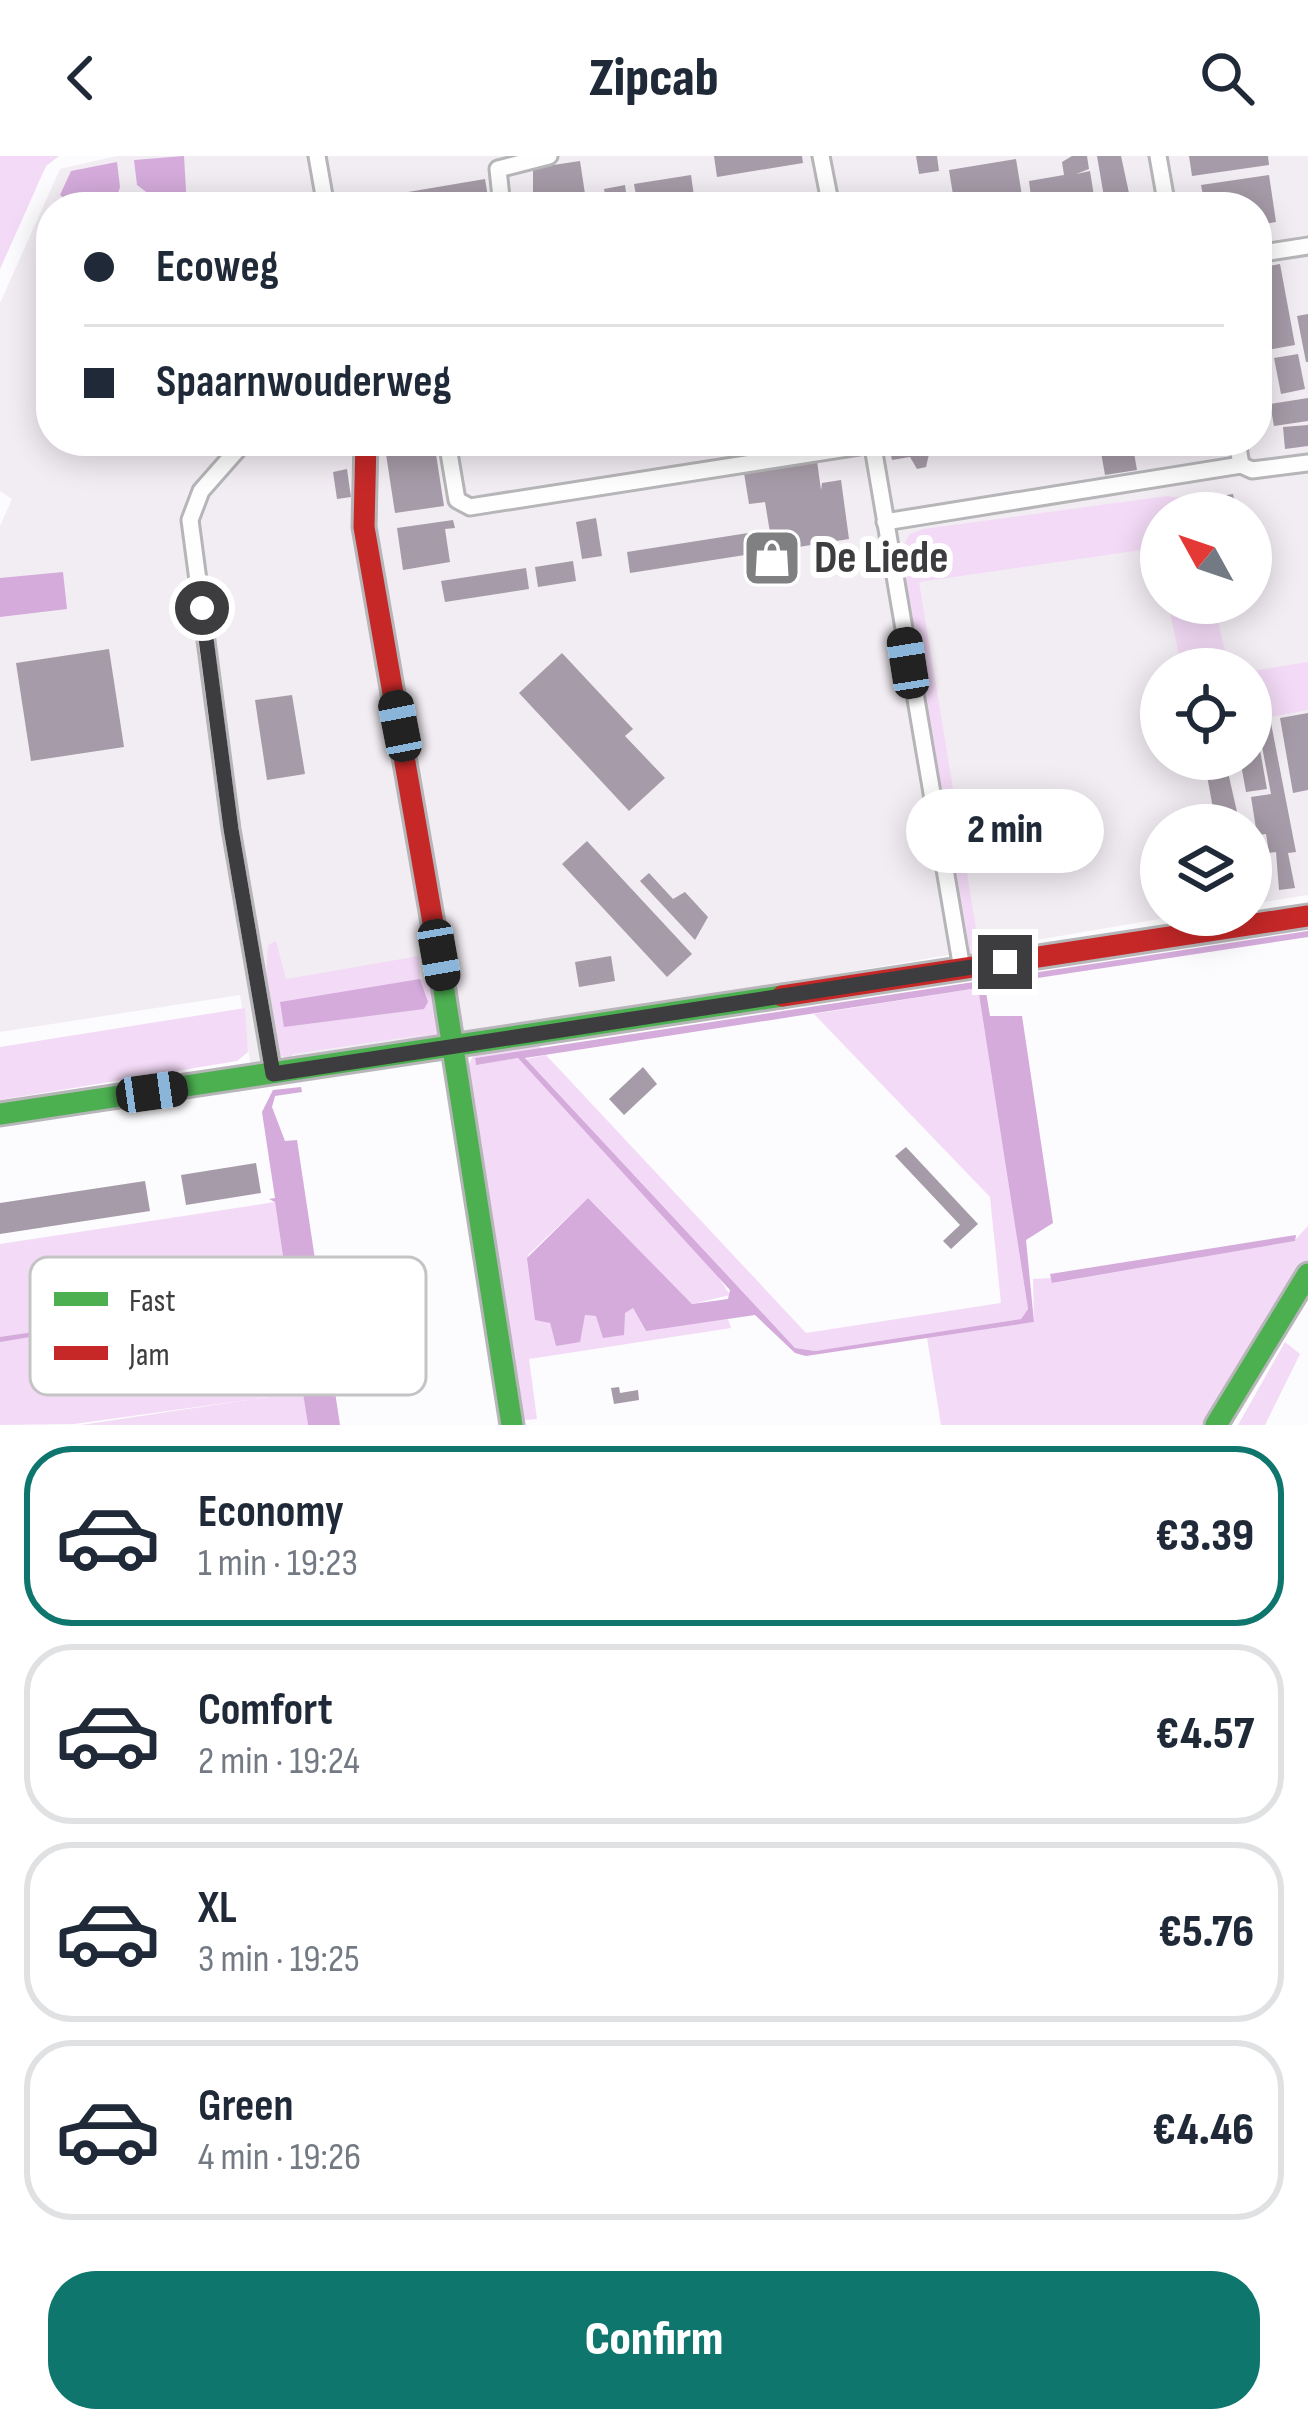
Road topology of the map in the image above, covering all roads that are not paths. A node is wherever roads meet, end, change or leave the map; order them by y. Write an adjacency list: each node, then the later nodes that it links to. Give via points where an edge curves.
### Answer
1 (317, 156): 5 (street)
2 (548, 156): 6 (street, via 498,169)
3 (821, 156): 7 (street)
4 (1159, 156): 8 (street)
5 (323, 192)
6 (500, 192)
7 (828, 192)
8 (1165, 192)
9 (1308, 246): 10 (street)
10 (1272, 252)
11 (231, 456): 23 (street, via 201,490 190,520)
12 (366, 456): 22 (street, via 364,527)
13 (450, 456): 14 (street, via 457,500 470,507)
14 (786, 456)
15 (875, 456): 19 (street)
16 (1240, 456): 18 (street)
17 (1308, 463): 18 (street)
18 (1241, 465): 19 (street)
19 (887, 536): 21 (street)
20 (1308, 916): 21 (street)
21 (962, 969): 22 (street)
22 (454, 1046): 23 (street); 26 (street)
23 (273, 1074): 24 (street)
24 (0, 1114)
25 (1308, 1274): 27 (street)
26 (512, 1425)
27 (1216, 1425)

